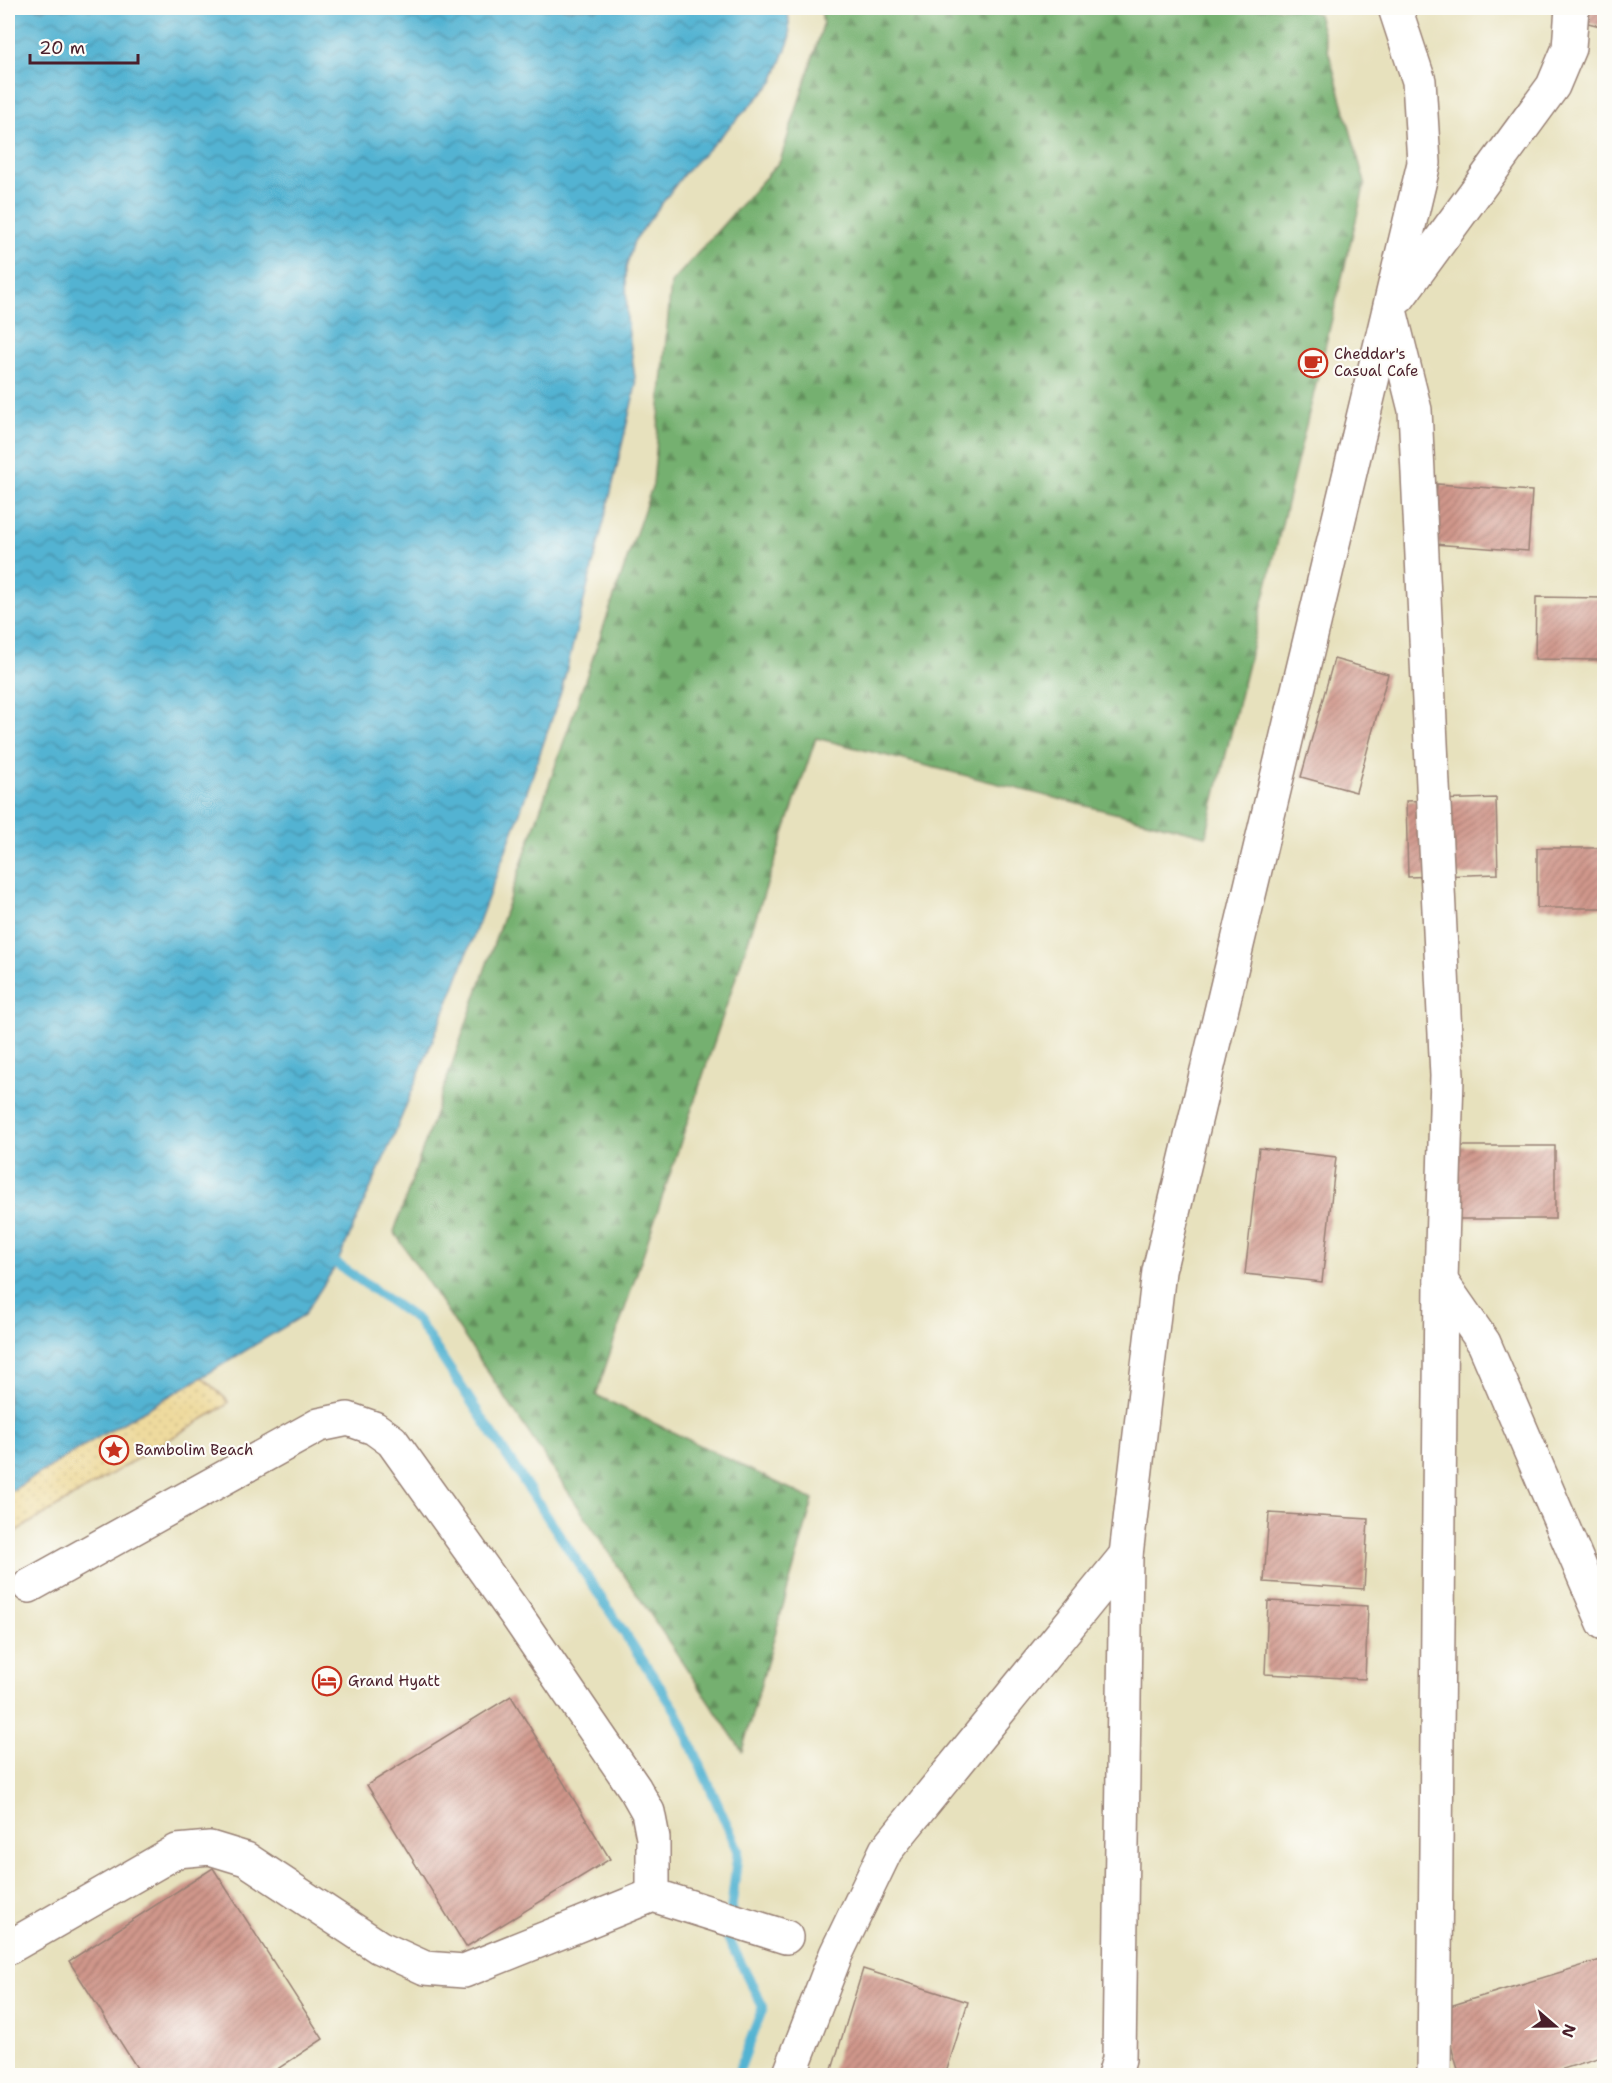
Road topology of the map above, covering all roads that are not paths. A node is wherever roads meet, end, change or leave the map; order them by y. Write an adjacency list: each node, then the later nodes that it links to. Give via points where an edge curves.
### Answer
1 (1395, 8): 3 (street, via 1419,81 1424,163)
2 (1572, 8): 3 (street, via 1569,48 1553,86)
3 (1390, 309): 4 (street, via 1415,410 1447,1076); 5 (street, via 1159,1272)
4 (1441, 1281): 7 (street, via 1484,1343); 13 (street)
5 (1126, 1555): 11 (street, via 886,1850 836,1954); 12 (street, via 1119,2059)
6 (29, 1586): 8 (street, via 319,1425 348,1419 374,1428 392,1441 635,1789 648,1812 653,1838)
7 (1605, 1623)
8 (653, 1895): 9 (street); 10 (street, via 464,1971 425,1968 379,1947 246,1859 210,1848 177,1851)
9 (786, 1937)
10 (8, 1948)
11 (789, 2076)
12 (1114, 2076)
13 (1434, 2076)

